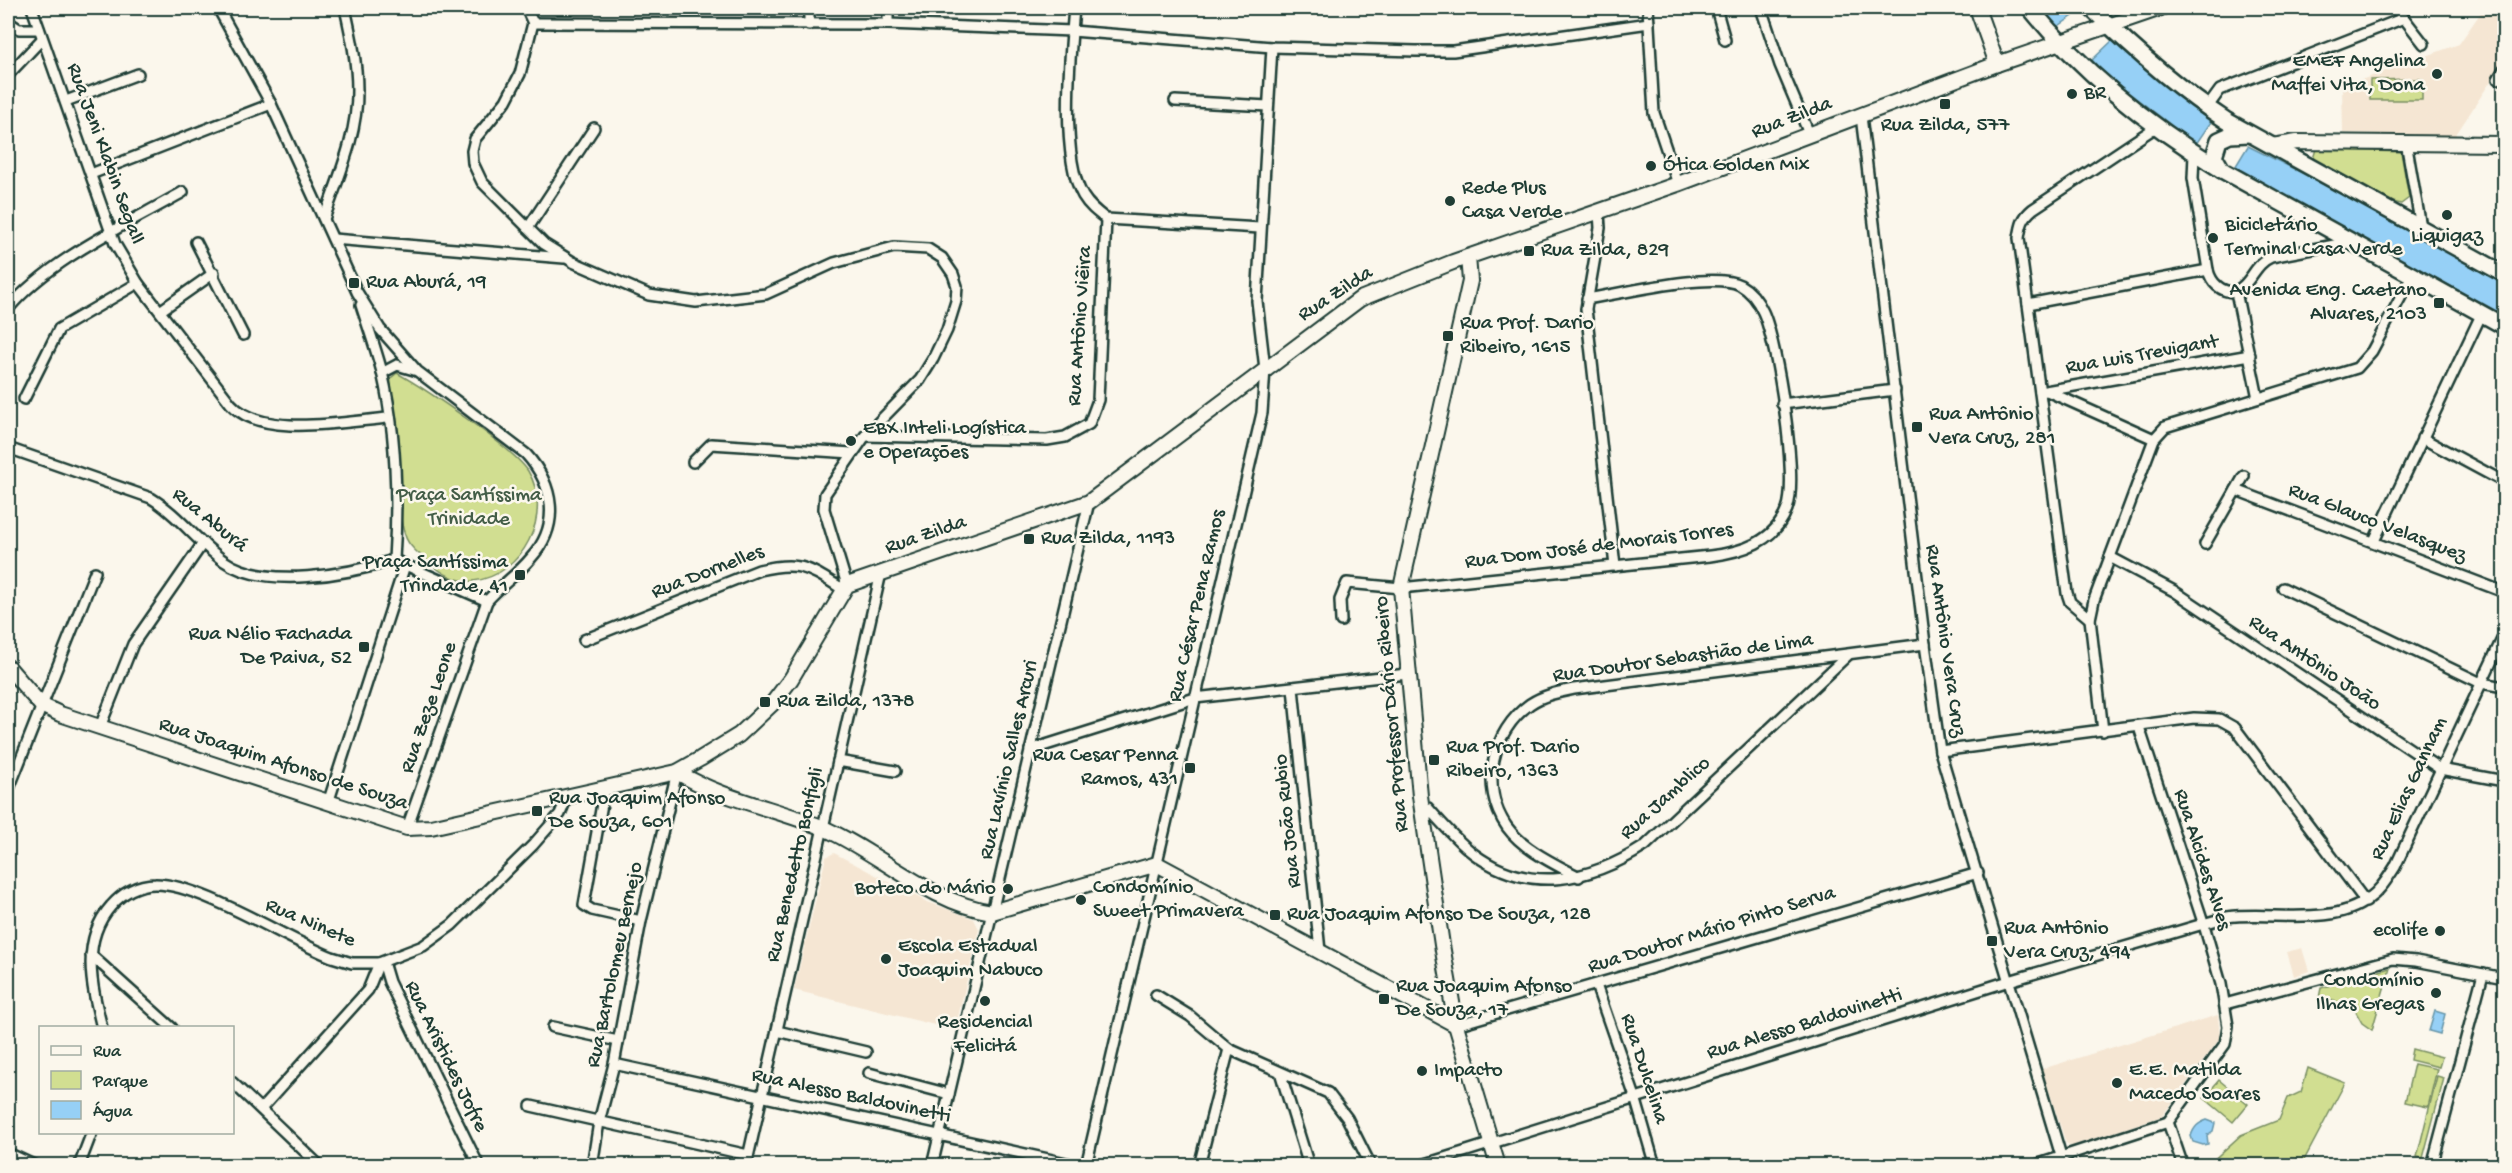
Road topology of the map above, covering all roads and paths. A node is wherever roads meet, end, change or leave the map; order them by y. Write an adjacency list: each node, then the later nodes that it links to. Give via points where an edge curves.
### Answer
1 (32, 8): 24 (street, Rua Jeni Klabin Segall)
2 (218, 8): 36 (street)
3 (345, 8): 53 (street, via 357,70 356,109)
4 (526, 8): 18 (street)
5 (809, 8): 21 (street)
6 (888, 8): 20 (street)
7 (1074, 8): 23 (street)
8 (1648, 8): 19 (street)
9 (1716, 8): 25 (street)
10 (1761, 8): 43 (street)
11 (1977, 8): 29 (main road)
12 (2030, 8): 26 (main road)
13 (2091, 8): 22 (main road)
14 (2161, 8): 22 (main road, Rua Zilda)
15 (2396, 8): 16 (street)
16 (2404, 18): 27 (street); 38 (street, via 2220,90)
17 (8, 22): 24 (street)
18 (533, 23): 21 (street); 56 (street, via 514,88 475,139 472,151 476,174)
19 (1649, 23): 28 (street, via 1453,51); 50 (street, via 1654,113)
20 (888, 24): 21 (street); 23 (street)
21 (809, 25)
22 (2109, 25): 26 (main road, Rua Zilda); 38 (main road)
23 (1072, 31): 28 (street); 54 (street, via 1069,100 1074,170 1090,207)
24 (41, 34): 32 (street); 34 (street, Rua Jeni Klabin Segall)
25 (1725, 40)
26 (2058, 42): 29 (main road, Rua Zilda); 40 (main road)
27 (2424, 44)
28 (1272, 47): 37 (street, Rua César Pena Ramos)
29 (1997, 64): 39 (main road, Rua Zilda)
30 (2505, 69): 33 (street)
31 (138, 74): 34 (street)
32 (8, 75)
33 (2498, 79)
34 (66, 101): 49 (street, Rua Jeni Klabin Segall)
35 (1175, 102): 37 (street)
36 (271, 104): 49 (street); 53 (street)
37 (1268, 106): 57 (street, Rua César Pena Ramos)
38 (2207, 108): 42 (main road)
39 (1861, 116): 43 (main road, Rua Zilda); 82 (street, Rua Antônio Vera Cruz)
40 (2156, 127): 47 (main road); 72 (street, via 2024,216 2019,238)
41 (594, 128): 56 (street)
42 (2241, 134): 46 (main road); 48 (main road, via 2219,140 2214,150)
43 (1810, 136): 50 (main road, Rua Zilda)
44 (2406, 142): 45 (main road); 46 (main road, via 2297,142); 55 (street)
45 (2505, 144)
46 (2272, 146): 55 (main road)
47 (2194, 154): 48 (main road); 64 (street, via 2193,178)
48 (2219, 166): 61 (main road)
49 (91, 174): 58 (street, Rua Jeni Klabin Segall)
50 (1678, 184): 52 (main road, Rua Zilda)
51 (183, 192): 58 (street)
52 (1599, 212): 62 (main road, Rua Zilda); 71 (street, via 1600,228)
53 (324, 219): 59 (street)
54 (1106, 219): 57 (street); 88 (street, Rua Antônio Viêira, via 1098,400 1089,424 1065,437 1047,440)
55 (2421, 227): 65 (main road)
56 (528, 228): 63 (street)
57 (1260, 228): 79 (street, Rua César Pena Ramos, via 1257,301)
58 (110, 233): 68 (street, Rua Jeni Klabin Segall); 73 (street, via 45,274)
59 (333, 239): 63 (street); 69 (street)
60 (196, 242): 66 (street)
61 (2350, 242): 67 (main road); 70 (street, via 2265,260)
62 (1468, 257): 79 (main road, Rua Zilda, via 1360,299); 108 (main road, Rua Professor Dário Ribeiro, via 1470,281)
63 (567, 258): 88 (street, via 649,295 696,302 766,294 862,254 894,247 927,249 942,258 957,286 947,330 920,380)
64 (2208, 270): 70 (street, via 2217,286); 72 (street)
65 (2504, 271)
66 (214, 273): 74 (street); 77 (street)
67 (2412, 276): 75 (main road); 84 (street, via 2372,351 2357,368)
68 (138, 283): 74 (street, Rua Jeni Klabin Segall); 85 (street, via 59,329)
69 (357, 292): 80 (street, via 380,328); 81 (street)
70 (2236, 292): 78 (street)
71 (1587, 299): 86 (street, Rua Dom José de Morais Torres, via 1694,281 1738,284 1756,298 1763,313); 104 (street)
72 (2028, 304): 83 (street)
73 (8, 309)
74 (160, 311): 87 (street, Rua Jeni Klabin Segall, via 223,395 247,417 264,423 291,424)
75 (2482, 313): 76 (main road); 89 (street)
76 (2505, 326)
77 (243, 335)
78 (2250, 355): 83 (street, Rua Luis Trevigant); 84 (street)
79 (1265, 369): 97 (main road, Rua Zilda); 123 (street, Rua César Pena Ramos, via 1262,413)
80 (417, 371): 81 (street, via 397,365); 111 (street, via 526,454 539,468 550,494 552,515 535,554)
81 (382, 373): 87 (street)
82 (1895, 390): 86 (street); 116 (street, Rua Antônio Vera Cruz)
83 (2043, 392): 90 (street); 112 (street, via 2067,593 2070,602)
84 (2258, 398): 90 (street, via 2165,427)
85 (24, 399)
86 (1782, 404): 104 (street, Rua Dom José de Morais Torres, via 1791,493 1777,528 1765,538 1728,554)
87 (389, 418): 102 (street)
88 (865, 436): 92 (street)
89 (2422, 438): 95 (street); 98 (street)
90 (2154, 439): 101 (street)
91 (8, 448): 99 (street, Rua Aburá, via 151,498 166,507)
92 (852, 453): 93 (street, via 711,444); 107 (street, via 823,501)
93 (693, 462)
94 (2244, 476): 96 (street)
95 (2505, 482)
96 (2236, 490): 98 (street, Rua Glauco Velasquez); 100 (street)
97 (1089, 502): 106 (main road, Rua Zilda); 128 (street, Rua Lavínio Salles Arcuri)
98 (2374, 541): 110 (street, Rua Glauco Velasquez)
99 (203, 543): 102 (street, Rua Aburá, via 238,569 279,578 351,572); 125 (street, via 133,644)
100 (2205, 544)
101 (2110, 557): 112 (street); 131 (street, Rua Antônio João, via 2174,591)
102 (394, 560): 103 (street)
103 (405, 565): 111 (street); 138 (street)
104 (1615, 566): 108 (street, Rua Dom José de Morais Torres)
105 (95, 572): 124 (street)
106 (881, 573): 107 (main road, Rua Zilda); 130 (street, Rua Benedetto Bonfigli)
107 (845, 587): 115 (street, Rua Dornelles, via 811,569 783,564); 133 (main road, via 791,679 763,714 739,735)
108 (1401, 588): 113 (street, Rua Dom José de Morais Torres, via 1347,583 1340,600); 119 (main road, Rua Professor Dário Ribeiro)
109 (2283, 588): 120 (street)
110 (2505, 592)
111 (488, 601): 140 (street, Rua Zeze Leone)
112 (2090, 619): 127 (street)
113 (1341, 621)
114 (2505, 635): 120 (street, Rua Elias Gannam)
115 (584, 640)
116 (1925, 644): 117 (street, Rua Doutor Sebastião de Lima); 129 (street, Rua Antônio Vera Cruz)
117 (1848, 655): 144 (street, Rua Jamblico, via 1645,846 1621,861); 144 (street, Rua Doutor Sebastião de Lima, via 1574,689 1550,694 1513,718 1493,759 1492,786 1497,808 1519,841)
118 (8, 667): 124 (main road, Rua Joaquim Afonso de Souza)
119 (1407, 674): 122 (street); 139 (main road, Rua Professor Dário Ribeiro)
120 (2481, 683): 121 (street); 131 (street, Rua Elias Gannam)
121 (2505, 687)
122 (1293, 688): 123 (street); 149 (street, Rua João Rubio)
123 (1195, 698): 128 (street); 142 (street, Rua César Pena Ramos)
124 (41, 705): 125 (main road, Rua Joaquim Afonso de Souza); 136 (street)
125 (100, 727): 138 (main road, Rua Joaquim Afonso de Souza)
126 (2139, 727): 127 (street); 145 (street, via 2194,718 2219,719 2235,728); 148 (street, Rua Alcides Alves)
127 (2103, 730): 129 (street)
128 (1030, 750): 146 (street, Rua Lavínio Salles Arcuri)
129 (1940, 751): 143 (street, Rua Antônio Vera Cruz)
130 (838, 761): 132 (street); 141 (street, Rua Benedetto Bonfigli)
131 (2440, 769): 134 (street, Rua Antônio João); 145 (street, Rua Elias Gannam, via 2395,867)
132 (895, 771)
133 (677, 772): 135 (main road, Rua Joaquim Afonso de Souza); 141 (main road, via 702,787); 147 (street, Rua Bartolomeu Bernejo)
134 (2505, 781)
135 (605, 787): 137 (main road, Rua Joaquim Afonso de Souza); 147 (street, via 584,905)
136 (8, 791)
137 (567, 797): 140 (main road, Rua Joaquim Afonso de Souza, via 431,827); 151 (street, Rua Ninete, via 560,813 533,845 452,925 423,946)
138 (328, 803): 140 (main road, Rua Joaquim Afonso de Souza)
139 (1421, 806): 144 (street, Rua Jamblico, via 1428,808 1473,854 1493,866 1549,880); 158 (main road, Rua Professor Dário Ribeiro)
140 (407, 828)
141 (823, 828): 146 (main road, via 937,893); 162 (street, Rua Benedetto Bonfigli)
142 (1157, 864): 146 (main road); 149 (main road); 191 (street, Rua César Pena Ramos)
143 (1978, 873): 154 (street, Rua Antônio Vera Cruz); 155 (street, Rua Doutor Mário Pinto Serva)
144 (1579, 877)
145 (2366, 902): 148 (street, via 2323,915 2250,914)
146 (992, 912): 170 (street, Rua Lavínio Salles Arcuri)
147 (641, 921): 163 (street, Rua Bartolomeu Bernejo)
148 (2204, 925): 154 (street, Rua Alesso Baldovinetti); 157 (street, Rua Alcides Alves)
149 (1320, 951): 158 (main road)
150 (91, 955): 151 (street, Rua Ninete, via 93,940 106,912 119,897 155,884 210,899 332,957 352,963); 159 (street, Rua Ninete); 160 (street)
151 (381, 963): 174 (street, via 368,990); 186 (street, Rua Aristides Jofre)
152 (2483, 974): 153 (street); 157 (street, via 2393,959); 200 (street)
153 (2505, 978)
154 (2009, 981): 172 (street, Rua Alesso Baldovinetti); 182 (street, Rua Antônio Vera Cruz)
155 (1596, 985): 158 (street, Rua Doutor Mário Pinto Serva); 172 (street, Rua Dulcelina)
156 (1156, 994): 164 (street)
157 (2225, 1004): 176 (street, Rua Alcides Alves, via 2225,1044)
158 (1456, 1025): 179 (main road, Rua Professor Dário Ribeiro)
159 (102, 1026)
160 (170, 1026)
161 (553, 1027): 163 (street)
162 (777, 1031): 165 (street); 171 (street, Rua Benedetto Bonfigli)
163 (618, 1041): 166 (street, Rua Bartolomeu Bernejo)
164 (1229, 1049): 168 (street); 192 (street)
165 (866, 1052)
166 (614, 1064): 171 (street, Rua Alesso Baldovinetti); 175 (street, Rua Bartolomeu Bernejo)
167 (869, 1073): 170 (street)
168 (1281, 1074): 193 (street); 194 (street, via 1328,1093 1347,1118)
169 (234, 1084): 174 (street)
170 (950, 1094): 178 (street, Rua Lavínio Salles Arcuri)
171 (762, 1096): 178 (street, Rua Alesso Baldovinetti); 181 (street, Rua Benedetto Bonfigli)
172 (1635, 1096): 179 (street, Rua Alesso Baldovinetti); 197 (street, Rua Dulcelina)
173 (531, 1106): 175 (street)
174 (262, 1108): 185 (street)
175 (599, 1122): 181 (street); 187 (street, Rua Bartolomeu Bernejo)
176 (2168, 1122): 182 (street); 199 (street)
177 (91, 1134): 184 (street)
178 (939, 1134): 189 (street, Rua Lavínio Salles Arcuri); 190 (street, Rua Alesso Baldovinetti)
179 (1491, 1141): 195 (street, Rua Alesso Baldovinetti); 196 (main road, Rua Professor Dário Ribeiro)
180 (8, 1154): 183 (street)
181 (748, 1155): 188 (street, Rua Benedetto Bonfigli)
182 (2063, 1161): 198 (street)
183 (36, 1166)
184 (79, 1166)
185 (320, 1166)
186 (479, 1166)
187 (592, 1166)
188 (746, 1166)
189 (932, 1166)
190 (1080, 1166)
191 (1086, 1166)
192 (1199, 1166)
193 (1309, 1166)
194 (1371, 1166)
195 (1419, 1166)
196 (1498, 1166)
197 (1655, 1166)
198 (2033, 1166)
199 (2183, 1166)
200 (2432, 1166)

